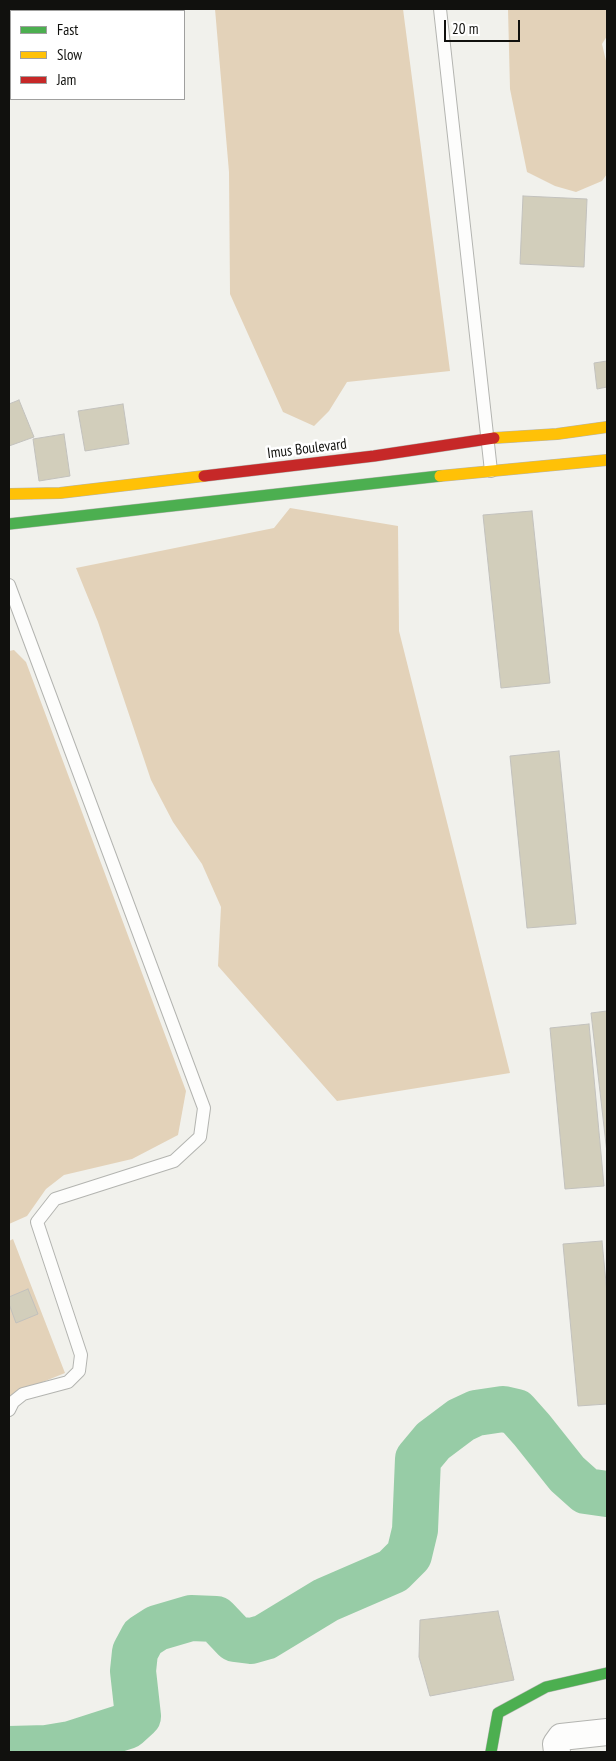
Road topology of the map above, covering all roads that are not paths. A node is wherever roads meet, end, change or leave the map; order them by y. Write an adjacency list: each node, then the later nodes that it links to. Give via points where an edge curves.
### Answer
1 (440, 9): 3 (lane)
2 (607, 427): 3 (main road, Imus Boulevard)
3 (488, 438): 5 (lane); 6 (main road, Imus Boulevard, via 374,456 70,492)
4 (607, 460): 5 (main road)
5 (491, 471): 7 (main road)
6 (9, 494)
7 (9, 524)
8 (9, 585): 9 (lane, via 204,1108 200,1137 174,1161 55,1199 37,1222 81,1355 80,1371 68,1382 24,1394 13,1402)
9 (9, 1410)
10 (607, 1673): 12 (main road, via 546,1687 498,1713)
11 (607, 1732): 13 (street, via 561,1736 556,1744)
12 (491, 1752)
13 (557, 1752)

